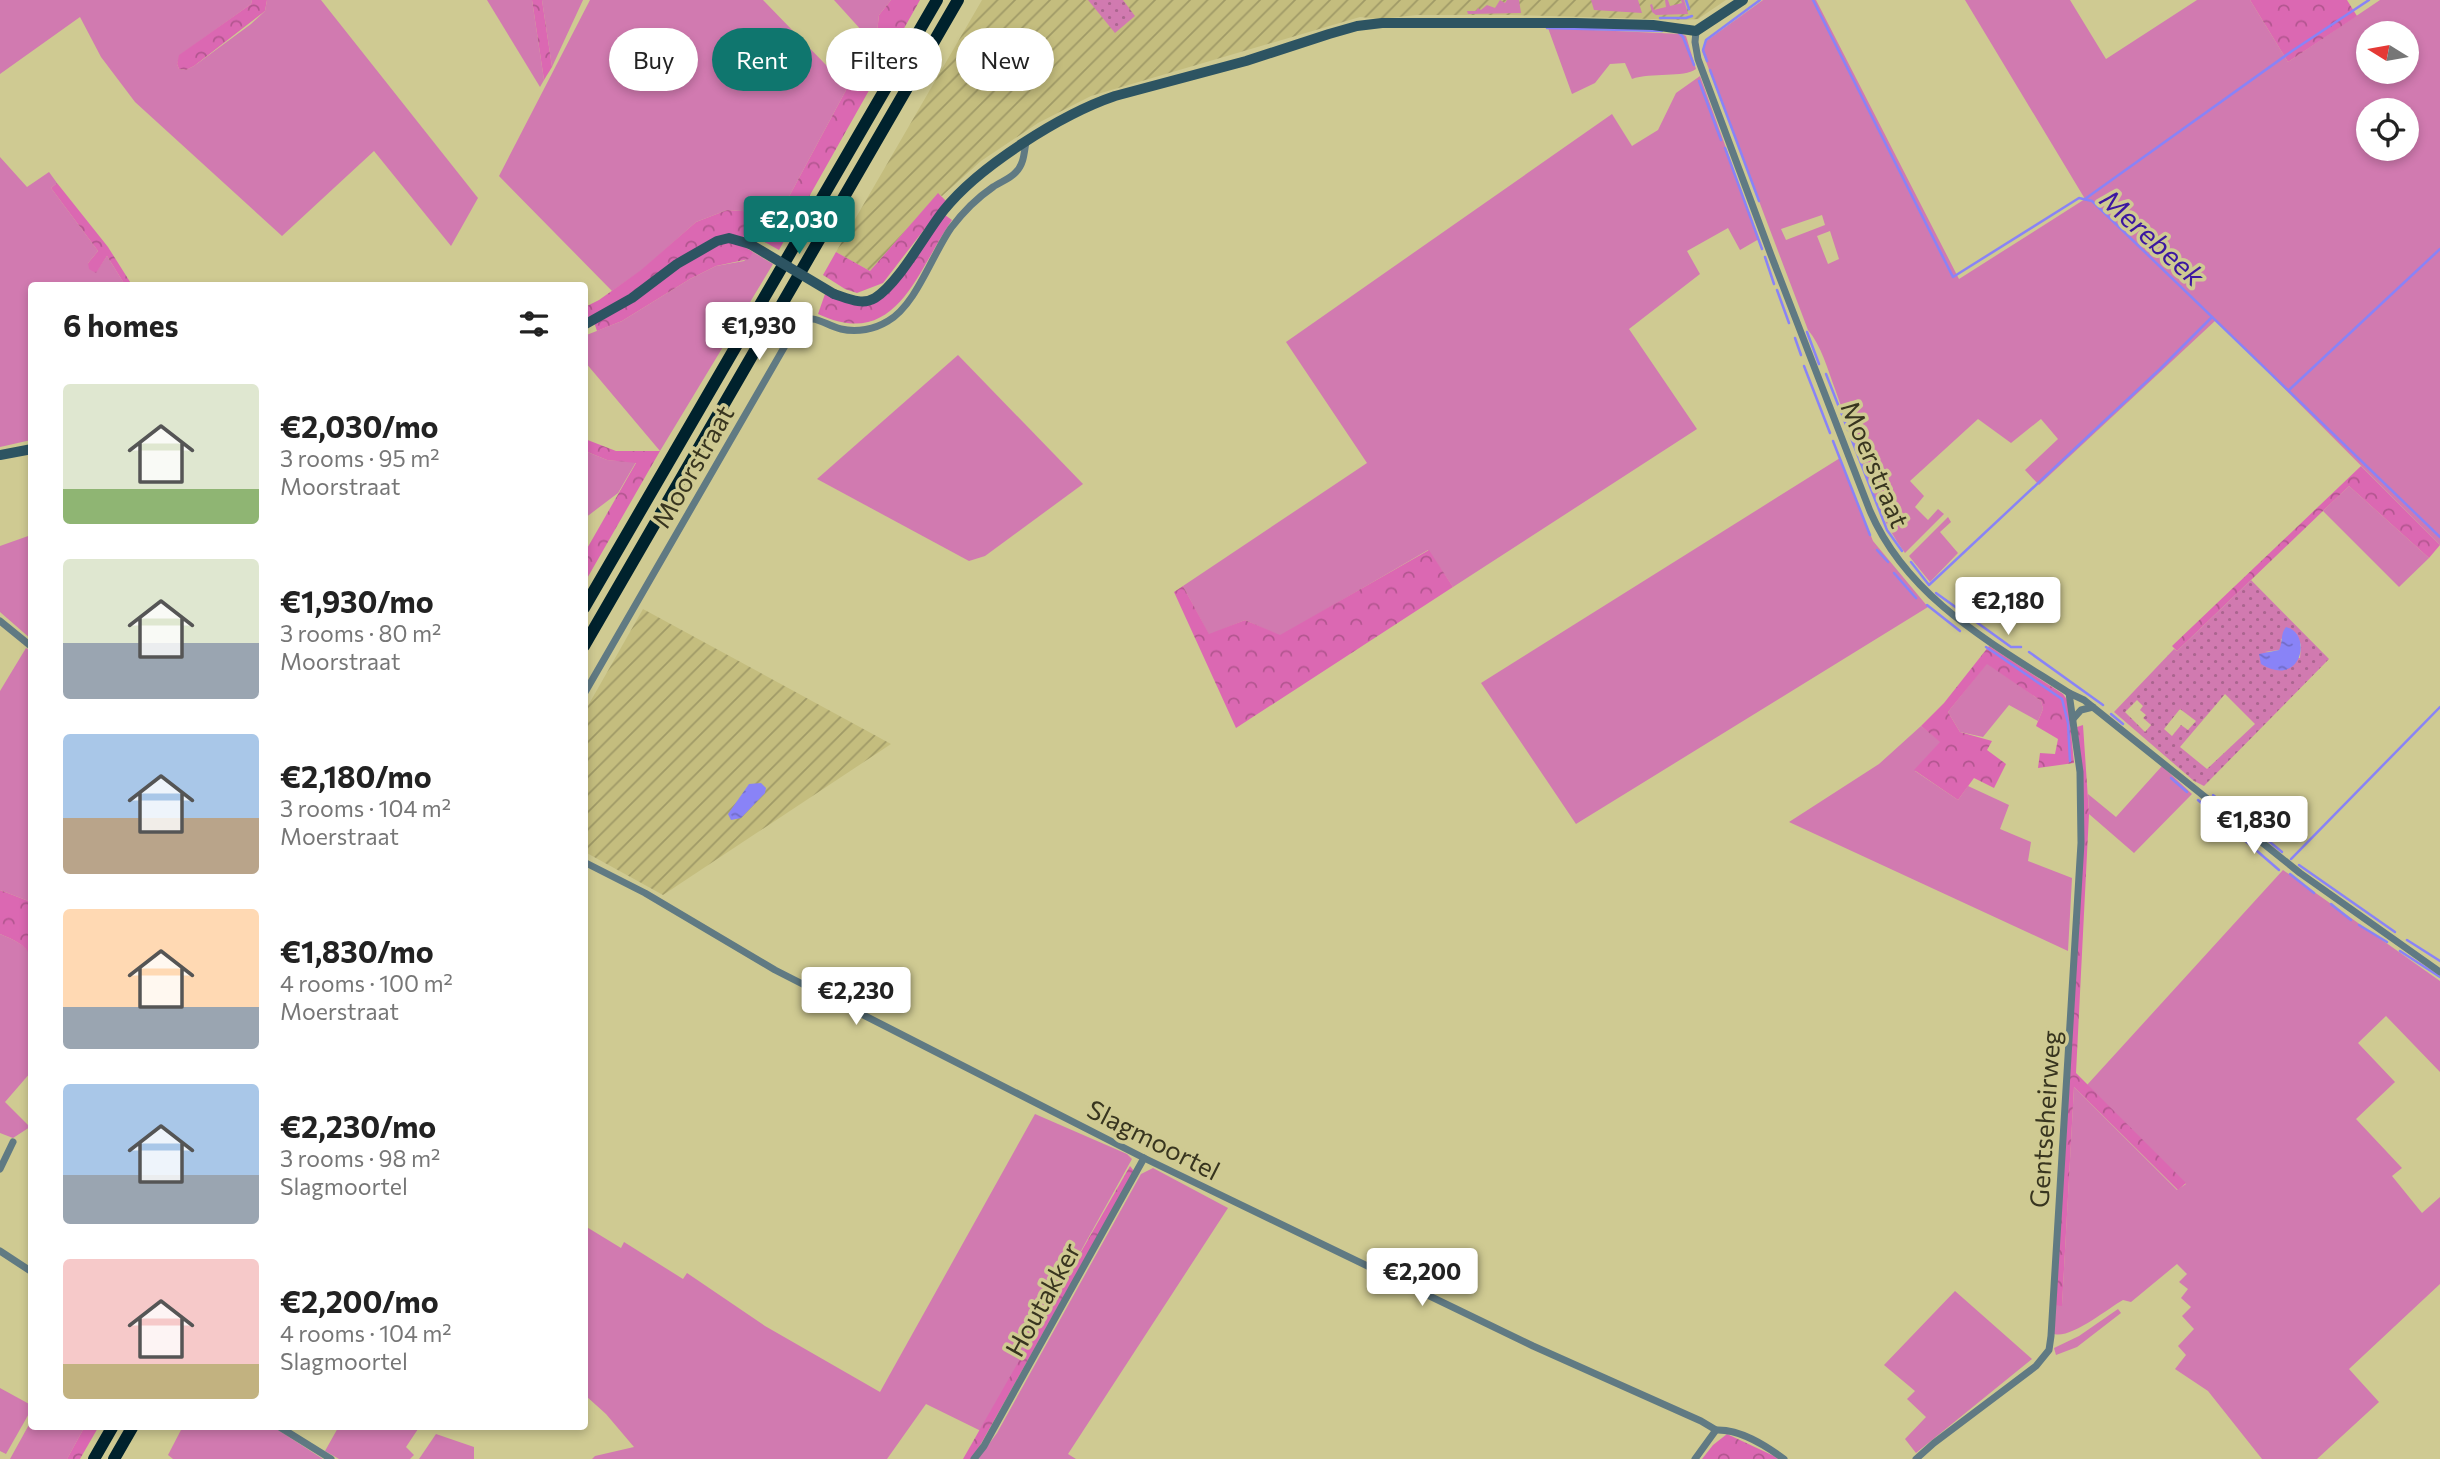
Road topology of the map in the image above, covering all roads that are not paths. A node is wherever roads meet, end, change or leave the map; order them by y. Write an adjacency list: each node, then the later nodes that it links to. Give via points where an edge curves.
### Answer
1 (937, 0): 9 (highway)
2 (958, 0): 11 (highway)
3 (1744, 0): 4 (street)
4 (1696, 31): 5 (street, via 1575,23 1382,23 1338,31 1100,101); 14 (street, Moerstraat, via 1698,59 1708,89 1879,532 1933,600)
5 (1026, 142): 6 (street, bridge, via 954,198 894,280 875,298 865,302 834,294 737,239 717,241); 13 (street, Moorstraat, via 1015,174 964,212 903,308 889,321 861,331 841,330 813,319 797,326)
6 (588, 323)
7 (28, 450): 8 (street)
8 (0, 455)
9 (588, 601)
10 (0, 621): 12 (street)
11 (588, 639)
12 (28, 644)
13 (588, 687)
14 (2069, 693): 15 (street, Moerstraat); 16 (street, Gentseheirweg)
15 (2093, 707): 16 (street, via 2081,710); 18 (street, Moerstraat, via 2300,873)
16 (2073, 719): 34 (street, Gentseheirweg, via 2080,772 2081,843 2049,1350 2036,1366)
17 (588, 864): 20 (street, Slagmoortel, via 775,970)
18 (2440, 972)
19 (13, 1142): 21 (street)
20 (1144, 1158): 27 (street, Slagmoortel); 31 (street, Houtakker)
21 (0, 1169)
22 (0, 1251): 23 (street)
23 (28, 1269)
24 (111, 1430): 28 (highway)
25 (131, 1430): 29 (highway)
26 (284, 1430): 30 (street)
27 (1716, 1430): 32 (street); 33 (street, Slagmoortel, via 1729,1429)
28 (94, 1459)
29 (114, 1459)
30 (331, 1459)
31 (974, 1459)
32 (1695, 1459)
33 (1784, 1459)
34 (1916, 1459)

